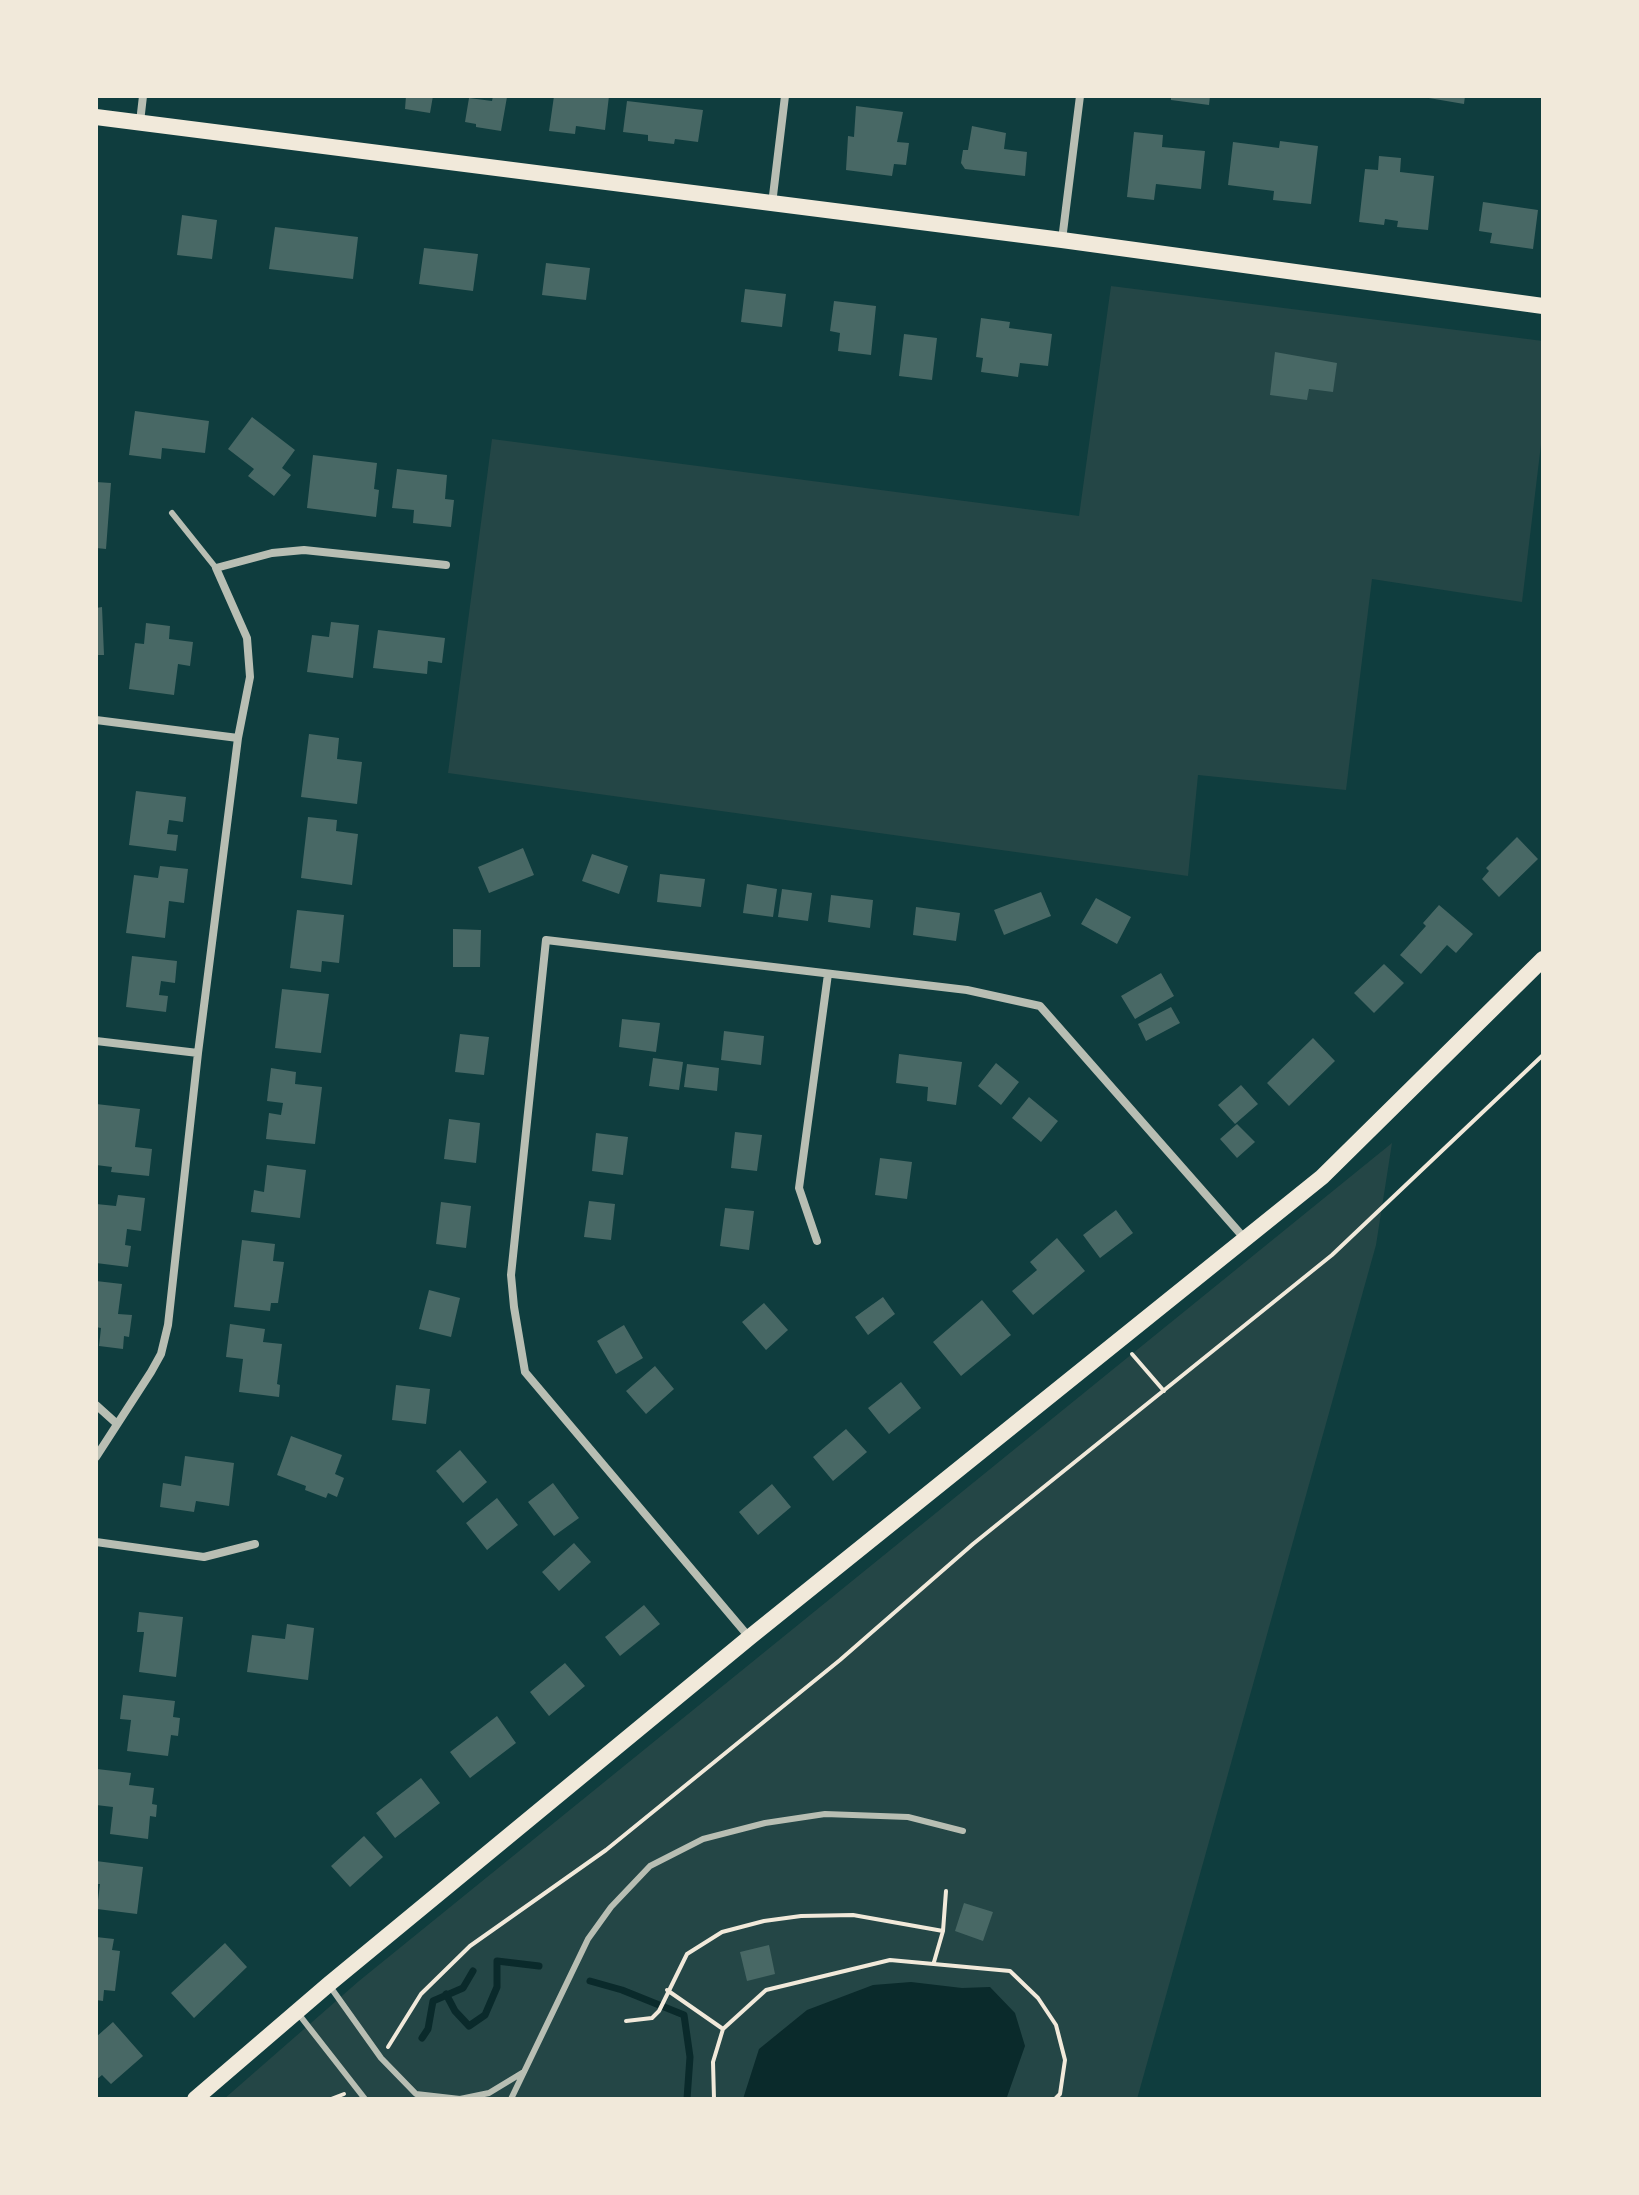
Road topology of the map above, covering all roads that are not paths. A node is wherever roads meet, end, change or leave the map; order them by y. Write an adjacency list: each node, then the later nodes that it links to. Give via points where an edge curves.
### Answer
1 (143, 96): 5 (street)
2 (785, 96): 6 (street)
3 (1080, 96): 7 (street)
4 (96, 117): 5 (main road)
5 (140, 122): 6 (main road)
6 (772, 204): 7 (main road)
7 (1062, 240): 8 (main road)
8 (1543, 306)
9 (172, 513): 11 (lane)
10 (446, 565): 11 (street, via 304,550)
11 (216, 568): 13 (street, via 247,638 250,677)
12 (96, 720): 13 (street)
13 (238, 738): 17 (street)
14 (1543, 959): 18 (main road, via 1322,1177)
15 (828, 974): 18 (street, via 967,990 1040,1006); 19 (street, via 799,1188); 25 (street, via 546,940 511,1275 525,1372)
16 (96, 1041): 17 (street)
17 (198, 1053): 21 (street, via 168,1325 161,1354)
18 (1245, 1239): 25 (main road)
19 (817, 1241)
20 (96, 1405): 21 (street)
21 (116, 1423): 22 (street)
22 (96, 1457)
23 (96, 1542): 24 (street, via 204,1557)
24 (255, 1544)
25 (750, 1637): 27 (main road)
26 (963, 1831): 29 (lane, via 908,1817 825,1814 703,1839 650,1866 588,1939)
27 (329, 1984): 28 (main road); 29 (lane, via 381,2058 416,2094 460,2099 489,2093)
28 (297, 2012): 30 (main road); 31 (lane)
29 (522, 2073): 32 (lane)
30 (195, 2099)
31 (365, 2099)
32 (511, 2099)

